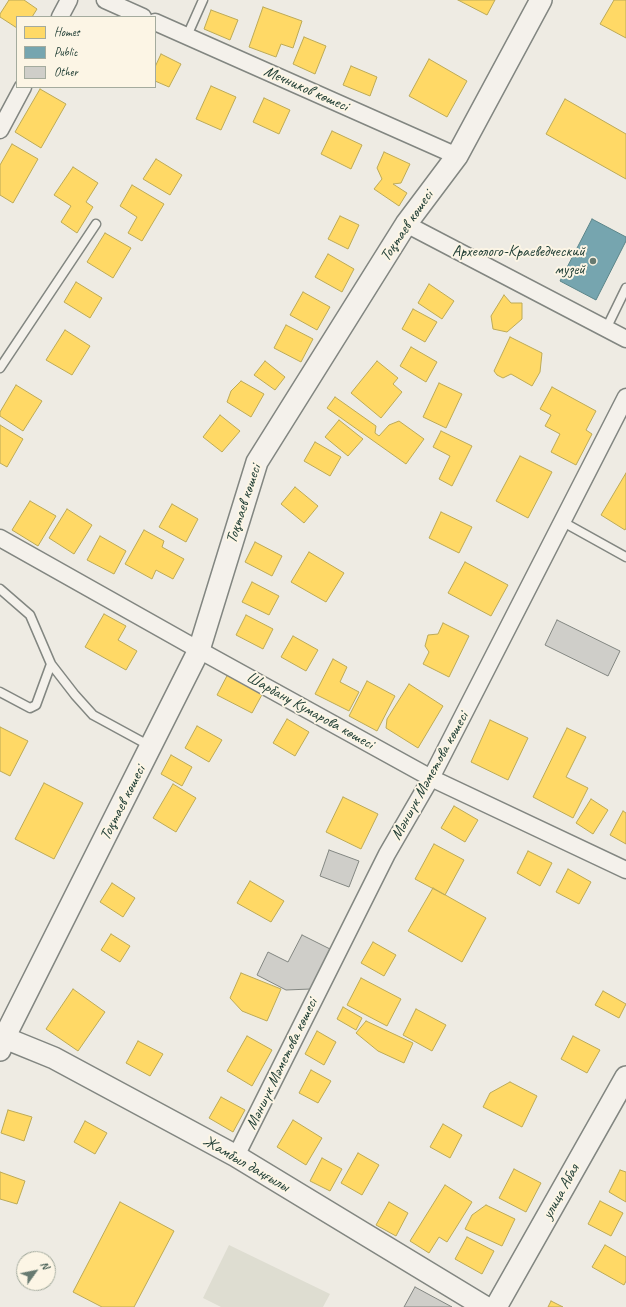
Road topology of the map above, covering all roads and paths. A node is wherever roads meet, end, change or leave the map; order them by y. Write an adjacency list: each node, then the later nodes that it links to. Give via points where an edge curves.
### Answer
1 (69, 0): 5 (street)
2 (105, 0): 6 (street)
3 (203, 0): 8 (lane)
4 (541, 0): 11 (street, Тоқтаев көшесі)
5 (61, 16)
6 (141, 16)
7 (156, 22): 8 (street, Мечников көшесі)
8 (187, 36): 11 (street, Мечников көшесі)
9 (22, 88): 10 (street)
10 (0, 130)
11 (457, 156): 13 (street, Тоқтаев көшесі)
12 (96, 224): 17 (lane)
13 (406, 224): 15 (street); 23 (street, Тоқтаев көшесі, via 257,462)
14 (626, 288): 15 (lane)
15 (606, 329): 16 (street)
16 (626, 339)
17 (0, 368)
18 (626, 397): 19 (street, Мәншүк Мәметова көшесі)
19 (562, 522): 21 (lane); 27 (street, Мәншүк Мәметова көшесі)
20 (0, 538): 23 (street, Шарбану Кумарова көшесі)
21 (626, 557)
22 (0, 589): 24 (lane, via 30,615)
23 (199, 650): 26 (street, Тоқтаев көшесі); 27 (street, Шарбану Кумарова көшесі)
24 (51, 664): 25 (lane, via 36,705 30,708); 26 (lane, via 93,715)
25 (0, 692)
26 (151, 747): 29 (street, Тоқтаев көшесі)
27 (432, 778): 28 (street, Шарбану Кумарова көшесі); 31 (street, Мәншүк Мәметова көшесі, via 387,854)
28 (626, 870)
29 (1, 1041): 31 (street, Жамбыл даңғылы, via 54,1058)
30 (626, 1077): 33 (street, улица Абая)
31 (236, 1156): 32 (street, Жамбыл даңғылы)
32 (485, 1307)
33 (496, 1307)

